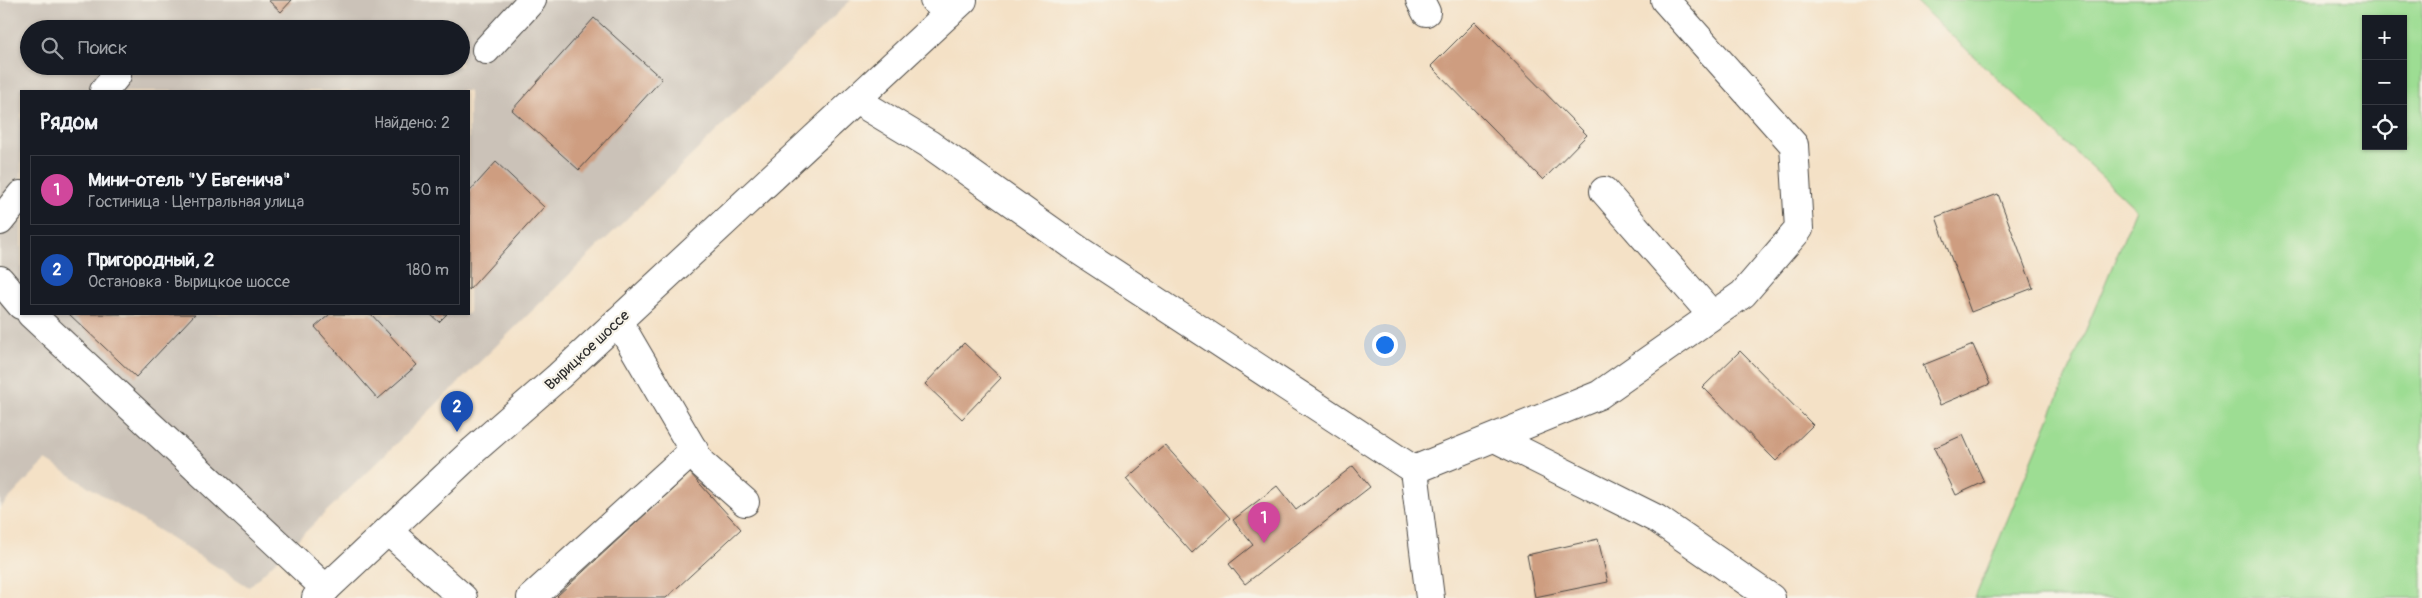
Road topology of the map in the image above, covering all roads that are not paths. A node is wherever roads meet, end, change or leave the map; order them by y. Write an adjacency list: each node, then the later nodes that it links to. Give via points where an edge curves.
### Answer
1 (532, 0): 4 (street)
2 (1665, 0): 12 (street, via 1794,145 1798,230 1743,294)
3 (949, 4): 5 (street, Вырицкое шоссе)
4 (486, 50)
5 (856, 100): 13 (street, Вырицкое шоссе); 16 (street, via 930,144 1080,251)
6 (1604, 191): 12 (street)
7 (20, 196): 8 (street)
8 (0, 222)
9 (0, 280): 10 (street)
10 (20, 304)
11 (31, 315): 19 (street)
12 (1712, 315): 14 (street, via 1599,395)
13 (618, 321): 15 (street); 18 (street, Вырицкое шоссе)
14 (1495, 438): 16 (street); 23 (street, via 1657,519)
15 (694, 450): 17 (street, via 701,463); 21 (street)
16 (1414, 470): 22 (street)
17 (745, 502)
18 (388, 531): 19 (street, Вырицкое шоссе); 20 (street)
19 (321, 594)
20 (463, 598)
21 (531, 598)
22 (1430, 598)
23 (1771, 598)

